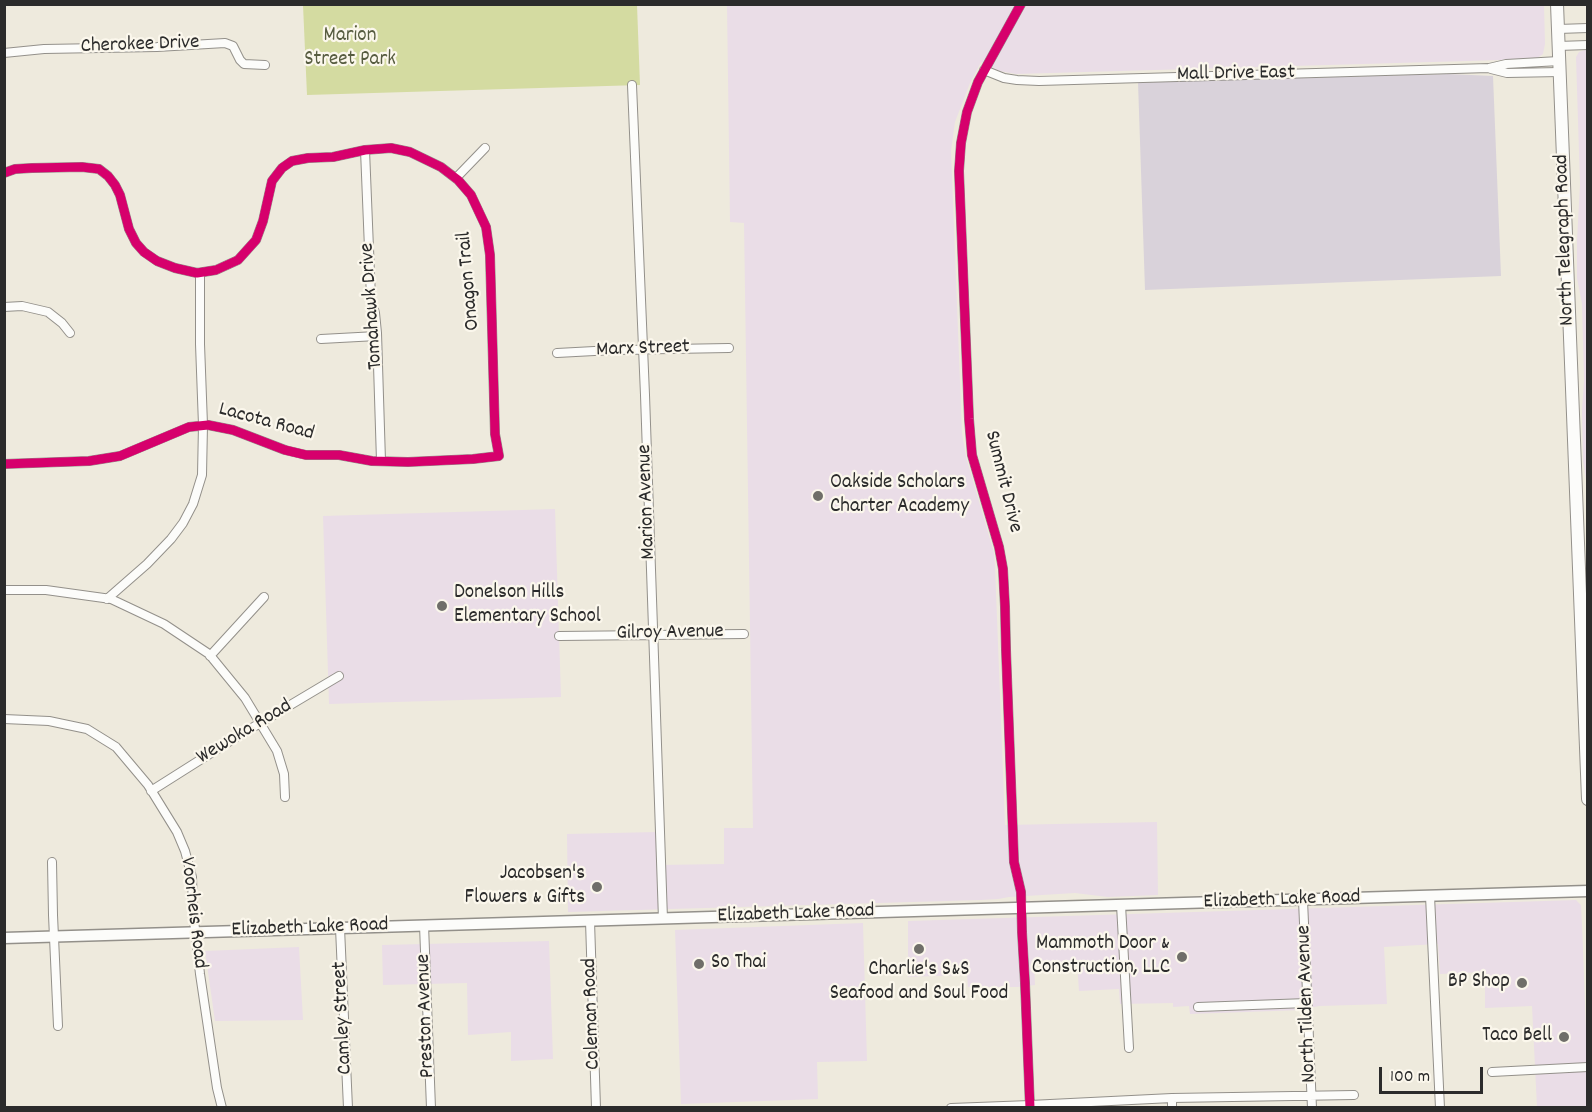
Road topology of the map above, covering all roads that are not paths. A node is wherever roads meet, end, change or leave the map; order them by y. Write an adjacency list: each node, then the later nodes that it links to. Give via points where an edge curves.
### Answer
1 (1021, 4): 10 (street, Summit Drive)
2 (1557, 4): 4 (main road, North Telegraph Road)
3 (1587, 28): 4 (street)
4 (1558, 29): 6 (main road, North Telegraph Road)
5 (1587, 45): 6 (street)
6 (1558, 46): 9 (main road, North Telegraph Road)
7 (4, 54): 8 (street, Cherokee Drive, via 44,49 227,43 244,64)
8 (265, 65)
9 (1559, 66): 10 (street, Mall Drive East, via 1507,73 1490,68 1039,81 1004,78); 37 (main road, North Telegraph Road)
10 (984, 70): 46 (street, Summit Drive, via 968,112 959,171 969,419 972,456 1003,569 1014,862)
11 (632, 86): 22 (street, Marion Avenue)
12 (485, 148): 15 (street)
13 (365, 150): 15 (street, Onagon Trail, via 391,148 410,152); 16 (street, Onagon Trail, via 292,161 282,168 272,181 256,240 238,260); 19 (street, Tomahawk Drive, via 371,298)
14 (4, 173): 16 (street, Onagon Trail, via 32,168 99,169 116,185 129,229 144,252 175,268)
15 (456, 178): 25 (street, Onagon Trail, via 471,195 486,227 499,456)
16 (200, 273): 24 (street)
17 (4, 307): 18 (street, via 22,306 48,312)
18 (70, 333)
19 (377, 336): 20 (street); 25 (street, Tomahawk Drive)
20 (321, 339)
21 (729, 348): 22 (street, Marx Street)
22 (643, 350): 23 (street, Marx Street); 31 (street, Marion Avenue)
23 (556, 353)
24 (203, 425): 25 (street, Lacota Road, via 233,430 306,455); 26 (street, Lacota Road, via 171,433 120,456); 29 (street, via 202,475 183,523 160,551)
25 (381, 461)
26 (4, 464)
27 (4, 590): 29 (street, via 46,590)
28 (264, 597): 33 (street)
29 (107, 599): 33 (street, via 164,624)
30 (744, 634): 31 (street, Gilroy Avenue)
31 (652, 635): 32 (street, Gilroy Avenue); 47 (street, Marion Avenue)
32 (560, 636)
33 (210, 656): 36 (street)
34 (339, 676): 36 (street, Wewoka Road)
35 (4, 718): 38 (street, Voorheis Road, via 50,721 87,729 116,747)
36 (261, 723): 38 (street, Wewoka Road); 39 (street, via 277,751)
37 (1587, 763): 40 (main road, North Telegraph Road)
38 (151, 791): 51 (street, Voorheis Road, via 185,851 192,877)
39 (285, 797)
40 (1587, 799)
41 (52, 862): 52 (street)
42 (1587, 891): 43 (main road, Elizabeth Lake Road)
43 (1430, 896): 44 (main road, Elizabeth Lake Road); 71 (street)
44 (1303, 900): 45 (main road, Elizabeth Lake Road); 54 (street, North Tilden Avenue)
45 (1121, 905): 46 (main road, Elizabeth Lake Road); 57 (street)
46 (1022, 909): 47 (main road, Elizabeth Lake Road); 63 (street, Summit Drive)
47 (663, 919): 48 (main road, Elizabeth Lake Road)
48 (590, 921): 49 (main road, Elizabeth Lake Road); 67 (street, Coleman Road)
49 (424, 926): 50 (main road, Elizabeth Lake Road); 66 (street, Preston Avenue)
50 (340, 928): 51 (main road, Elizabeth Lake Road); 65 (street, Camley Street)
51 (195, 932): 52 (main road, Elizabeth Lake Road); 64 (street, Voorheis Road)
52 (54, 936): 53 (main road, Elizabeth Lake Road); 56 (street)
53 (4, 938)
54 (1307, 1003): 55 (street); 61 (street, North Tilden Avenue)
55 (1198, 1007)
56 (58, 1026)
57 (1129, 1048)
58 (1587, 1067): 59 (street)
59 (1492, 1072)
60 (1354, 1095): 61 (street)
61 (1312, 1096): 62 (street); 70 (street, North Tilden Avenue)
62 (1172, 1098): 63 (street); 69 (street)
63 (1030, 1106): 68 (street)
64 (222, 1107)
65 (348, 1107)
66 (431, 1107)
67 (596, 1107)
68 (951, 1107)
69 (1172, 1107)
70 (1312, 1107)
71 (1440, 1107)

